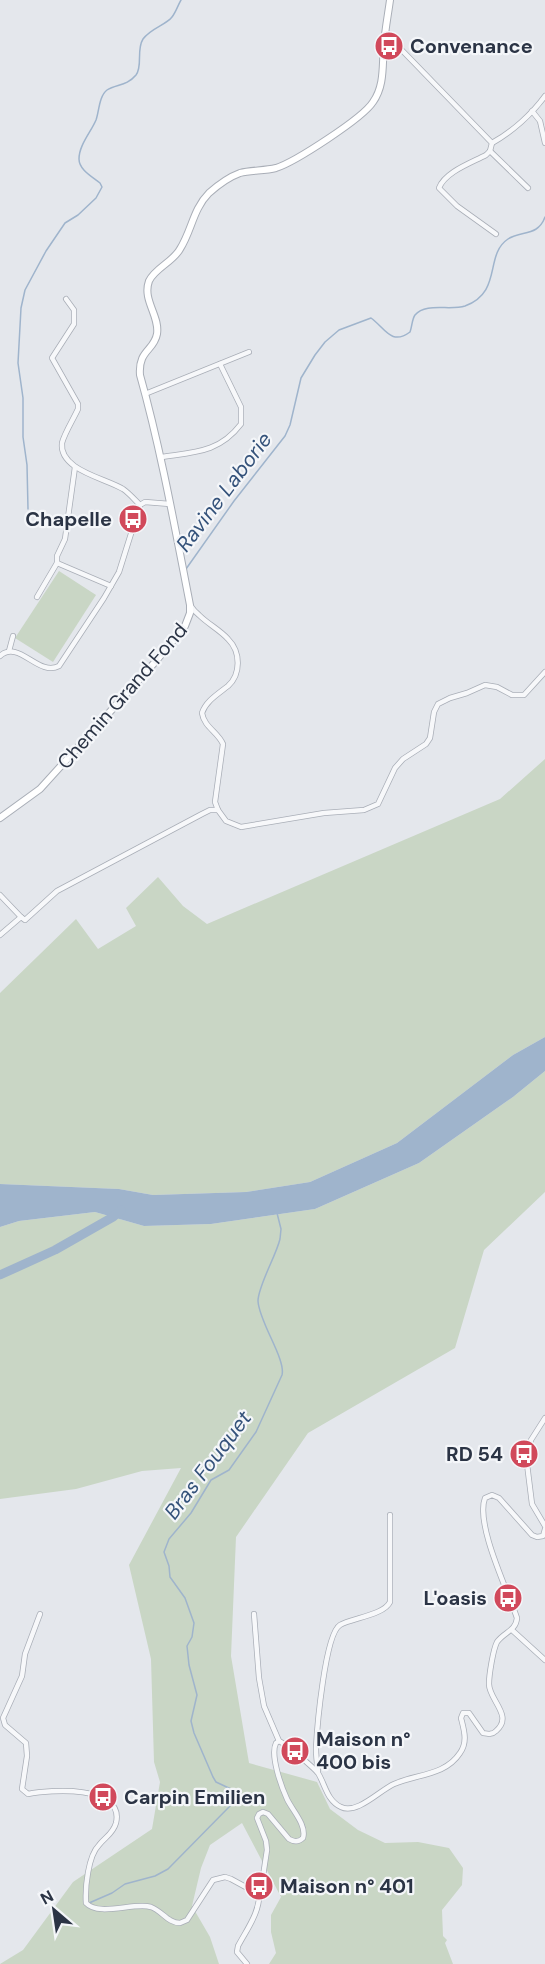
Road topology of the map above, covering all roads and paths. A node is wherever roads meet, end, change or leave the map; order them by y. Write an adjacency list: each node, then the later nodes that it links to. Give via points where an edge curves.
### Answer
1 (390, 0): 2 (street, Chemin Grand Fond)
2 (385, 38): 5 (street, via 393,41); 13 (street, Chemin Grand Fond, via 382,82 370,107 290,163 240,173 226,180 196,210 182,247 149,282 147,296 157,335 139,364)
3 (545, 96): 4 (street)
4 (532, 111): 5 (street); 6 (street, via 540,120)
5 (492, 143): 7 (street)
6 (545, 143)
7 (490, 151): 8 (street); 9 (street, via 450,175 439,188)
8 (528, 188)
9 (496, 234)
10 (66, 299): 15 (street, via 74,310 74,324 52,358 78,404 62,444 63,454)
11 (249, 352): 12 (street)
12 (220, 364): 13 (street); 14 (street, via 241,407 241,424 215,447)
13 (146, 394): 14 (street, Chemin Grand Fond)
14 (161, 458): 16 (street, Chemin Grand Fond)
15 (75, 467): 17 (street, via 123,489); 18 (street, via 65,539)
16 (171, 504): 17 (street); 21 (street, Chemin Grand Fond)
17 (140, 505): 19 (street)
18 (57, 563): 19 (street); 20 (street)
19 (111, 586): 23 (street, via 59,666 45,668)
20 (37, 597)
21 (190, 605): 26 (street, via 230,641 237,658 237,671 231,683 210,700 202,713 222,741); 27 (street, Chemin Grand Fond, via 185,626 156,661 40,789)
22 (13, 636): 23 (street)
23 (9, 651): 24 (street)
24 (0, 656)
25 (545, 672): 26 (street, via 524,695 485,685 443,700 434,712 430,738 395,768 381,798 372,807 241,827 226,821)
26 (218, 810): 29 (street, via 210,810 62,888 25,920)
27 (0, 818)
28 (0, 895): 29 (street)
29 (21, 917): 30 (street)
30 (0, 935)
31 (545, 1418): 33 (street, via 526,1456 532,1504)
32 (390, 1515): 39 (street, via 390,1602 385,1608 340,1625 332,1634 316,1749)
33 (545, 1527): 36 (street, via 543,1536 532,1535 499,1498 485,1498 482,1509 486,1534 517,1618)
34 (40, 1614): 40 (street, via 24,1654 22,1676 3,1718 5,1725 26,1743 22,1788 28,1794 76,1791 100,1797 113,1806 113,1830 92,1856 86,1900 89,1906 150,1907 180,1923 187,1920 213,1880 225,1877 253,1892)
35 (254, 1614): 38 (street, via 264,1706)
36 (512, 1630): 37 (street); 39 (street, via 497,1642 489,1682 502,1715 495,1732 483,1732 465,1712 461,1718 464,1744 453,1761 432,1773 391,1785 352,1809 340,1807 331,1799)
37 (545, 1660)
38 (279, 1742): 39 (street); 40 (street, via 274,1749 280,1779 304,1833 301,1840 292,1841 268,1814 259,1814 267,1850)
39 (318, 1774)
40 (259, 1891): 41 (street, via 260,1901 237,1952)
41 (247, 1964)

